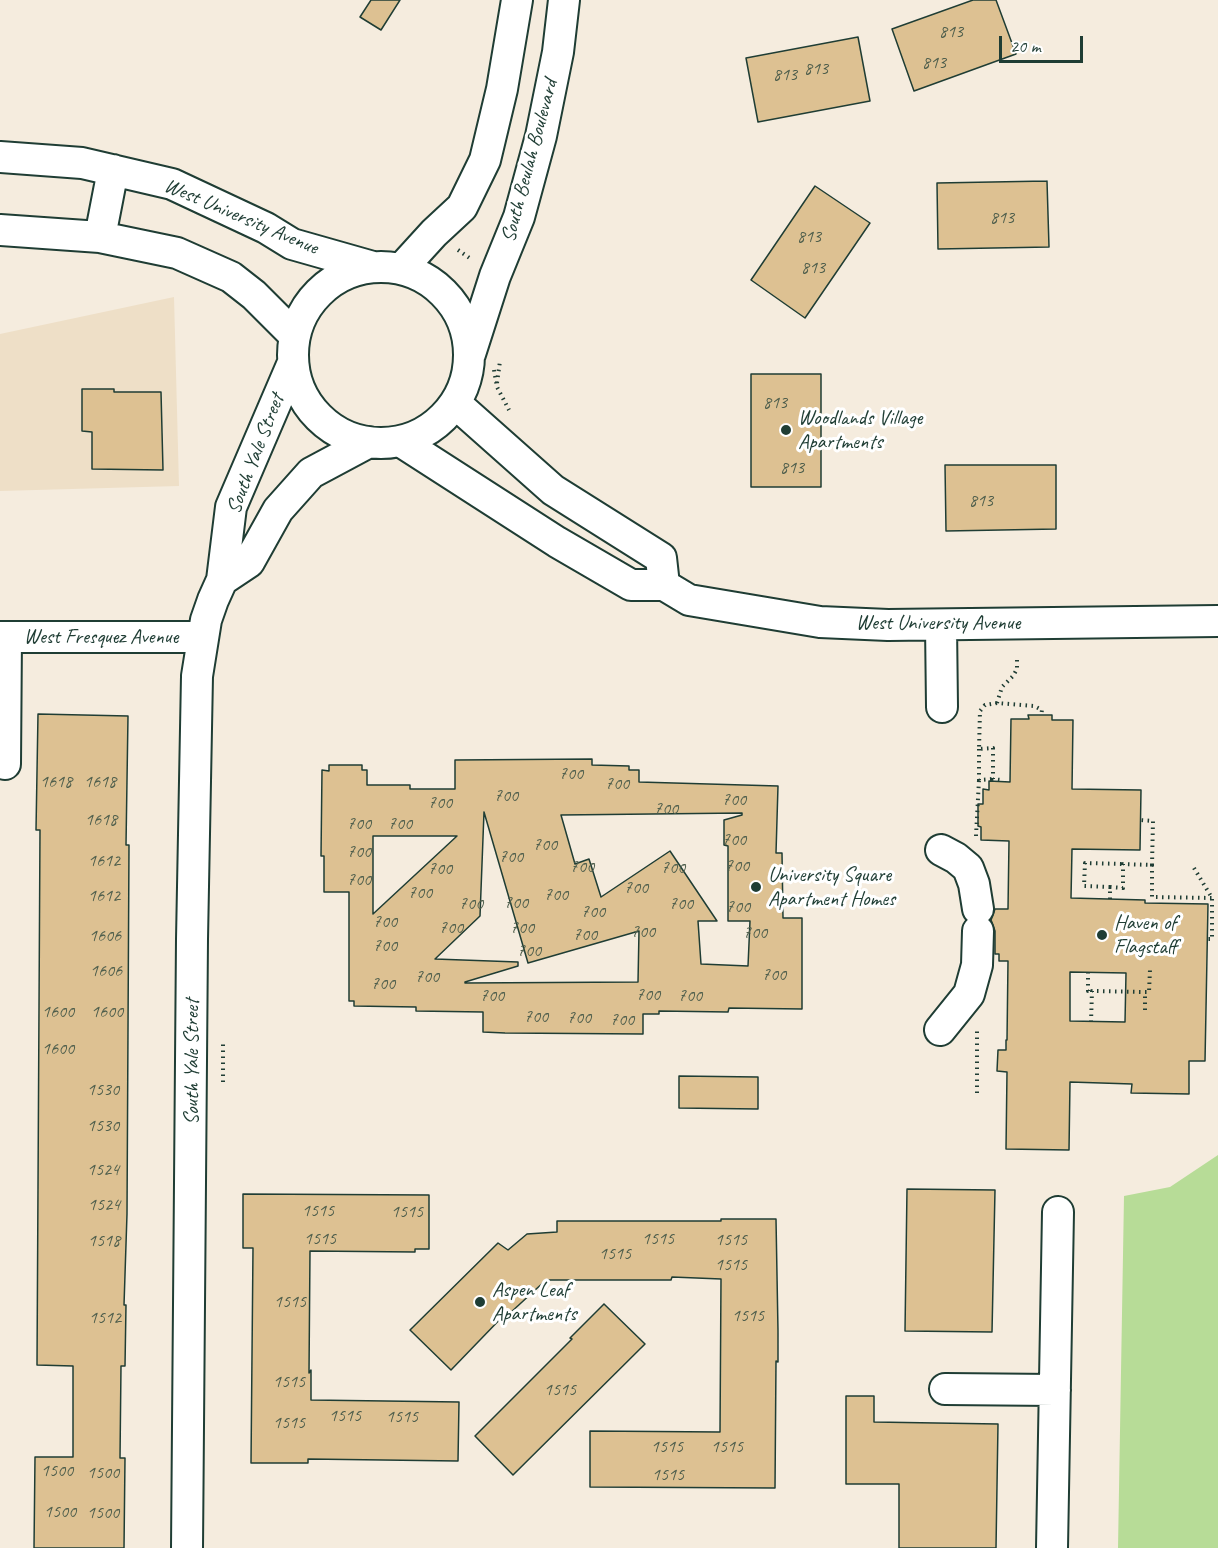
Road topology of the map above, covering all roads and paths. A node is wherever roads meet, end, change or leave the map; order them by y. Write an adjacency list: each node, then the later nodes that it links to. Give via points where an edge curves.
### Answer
1 (517, 0): 6 (street, South Beulah Boulevard, via 485,160 462,207)
2 (564, 0): 9 (street, South Beulah Boulevard, via 541,136 519,218)
3 (0, 157): 4 (street, West University Avenue, via 82,163)
4 (113, 170): 7 (street); 8 (street, West University Avenue, via 172,184 292,244)
5 (0, 230): 7 (street)
6 (434, 233): 8 (street, South Beulah Boulevard); 9 (path)
7 (100, 237): 10 (street, via 177,254 231,277)
8 (388, 267): 10 (street, via 347,273 323,288 305,310); 11 (street, via 428,279 449,297)
9 (495, 276): 11 (street, South Beulah Boulevard)
10 (295, 336): 12 (street)
11 (482, 359): 13 (street); 14 (path, via 514,419)
12 (292, 365): 16 (street, via 300,391 316,414 340,433); 17 (street, South Yale Street, via 231,507)
13 (455, 403): 14 (street); 15 (street, via 428,430)
14 (497, 440): 18 (street, via 553,489 662,558)
15 (400, 441): 16 (street); 18 (street, via 557,542 632,585)
16 (369, 442): 17 (street, South Yale Street, via 311,473 278,510 249,562)
17 (222, 580): 22 (street, South Yale Street)
18 (664, 585): 20 (street, West University Avenue, via 689,600 820,622)
19 (1218, 621): 20 (street, West University Avenue)
20 (941, 625): 25 (street)
21 (3, 637): 22 (street, West Fresquez Avenue); 28 (street)
22 (202, 637): 52 (street, South Yale Street, via 197,676 192,939)
23 (1017, 660): 24 (path, via 1017,669 1002,687)
24 (997, 703): 26 (path, via 1035,706 1042,710); 27 (path, via 985,705 980,711)
25 (942, 707)
26 (1041, 716)
27 (979, 749): 29 (path, via 979,780); 29 (path, via 993,748)
28 (5, 764)
29 (993, 779): 30 (path)
30 (1001, 782)
31 (1140, 820): 34 (path, via 1153,821)
32 (941, 850): 46 (street, via 968,868 978,920 976,966 969,994)
33 (1123, 864): 34 (path); 36 (path, via 1123,888); 36 (path, via 1085,863 1084,886)
34 (1152, 865): 37 (path, via 1152,897)
35 (1194, 868): 37 (path)
36 (1110, 887): 38 (path)
37 (1212, 898): 39 (path, via 1212,939)
38 (1110, 899)
39 (1208, 939)
40 (1150, 970): 43 (path, via 1149,992)
41 (1088, 972): 42 (path, via 1088,991)
42 (1092, 991): 43 (path); 45 (path)
43 (1145, 992): 44 (path)
44 (1145, 1010)
45 (1091, 1022)
46 (940, 1030)
47 (224, 1044): 48 (path)
48 (223, 1082)
49 (1058, 1212): 51 (street)
50 (945, 1389): 51 (street)
51 (1055, 1390): 53 (street)
52 (187, 1548)
53 (1052, 1548)

